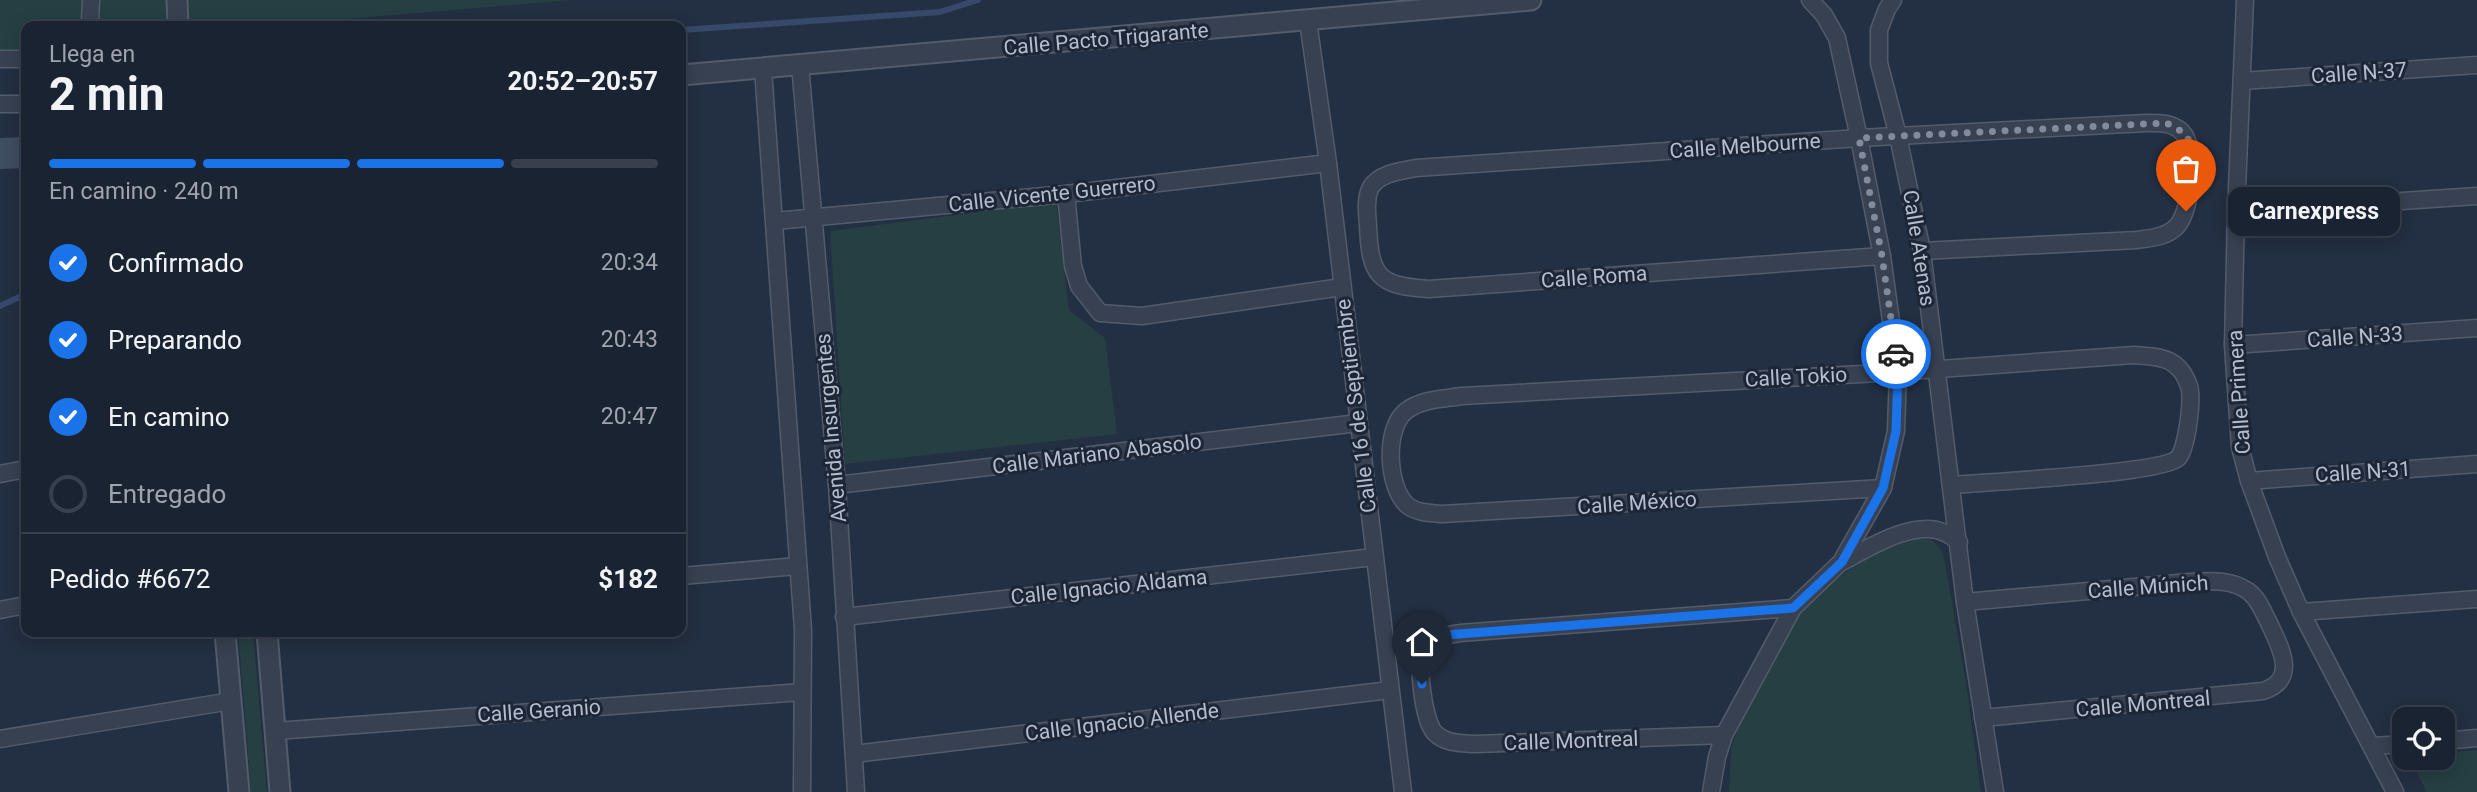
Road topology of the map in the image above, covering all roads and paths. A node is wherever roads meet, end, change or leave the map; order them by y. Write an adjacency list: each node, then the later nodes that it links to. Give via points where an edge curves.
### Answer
1 (91, 0): 7 (street)
2 (177, 0): 8 (street)
3 (1531, 0): 9 (street, Calle Pacto Trigarante)
4 (1810, 0): 20 (street, Calle Atenas, via 1838,38)
5 (1893, 0): 19 (street, Calle Atenas, via 1879,30 1879,63)
6 (2245, 0): 16 (street, Calle Primera)
7 (90, 20)
8 (178, 21)
9 (1308, 21): 12 (street, Calle Pacto Trigarante); 21 (street, Calle 16 de Septiembre)
10 (0, 59): 11 (street)
11 (21, 59)
12 (800, 65): 14 (street, Calle Pacto Trigarante); 26 (street, Avenida Insurgentes)
13 (2477, 65): 16 (street, Calle N-37)
14 (763, 69): 15 (street, Calle Pacto Trigarante); 27 (street, Avenida Insurgentes)
15 (686, 75)
16 (2242, 81): 25 (street, Calle Primera)
17 (0, 104): 18 (street)
18 (21, 104)
19 (1898, 136): 20 (street, Calle Melbourne); 28 (street, Calle Atenas); 28 (street, Calle Melbourne, via 2166,123 2189,140 2186,211 2178,226 2163,236)
20 (1859, 138): 24 (street, Calle Melbourne, via 1416,169 1381,178 1370,188); 29 (street, Calle Atenas)
21 (1328, 163): 22 (street, Calle Vicente Guerrero); 30 (street, Calle 16 de Septiembre)
22 (1066, 194): 26 (street, Calle Vicente Guerrero); 30 (street, via 1073,266 1079,286 1100,313 1142,316)
23 (2477, 196): 25 (street)
24 (1367, 208): 29 (street, Calle Roma, via 1373,268 1392,284 1407,288)
25 (2236, 212): 32 (street, Calle Primera)
26 (814, 218): 27 (street, Calle Vicente Guerrero); 40 (street, Avenida Insurgentes)
27 (775, 221): 47 (street, Avenida Insurgentes)
28 (1922, 251): 33 (street, Calle Atenas)
29 (1882, 256): 34 (street, Calle Atenas)
30 (1342, 287): 35 (street, Calle 16 de Septiembre)
31 (2477, 328): 32 (street, Calle N-33)
32 (2233, 345): 39 (street, Calle Primera, via 2240,447)
33 (1936, 368): 34 (street, Calle Tokio); 41 (street, Calle Atenas); 41 (street, Calle Tokio, via 2155,356 2171,360 2190,389 2184,446 2178,458 2165,465)
34 (1898, 372): 42 (street, Calle Atenas, via 1896,431); 43 (street, Calle Tokio, via 1462,396 1416,404 1403,413 1391,444 1392,478)
35 (1358, 423): 40 (street, Calle Mariano Abasolo); 45 (street, Calle 16 de Septiembre)
36 (2477, 464): 39 (street, Calle N-31)
37 (21, 470): 38 (street)
38 (0, 474)
39 (2249, 481): 54 (street, Calle Primera)
40 (837, 485): 55 (street, Avenida Insurgentes)
41 (1951, 485): 44 (street, Calle Atenas)
42 (1883, 488): 43 (street, Calle México, via 1443,514 1409,507); 46 (street, Calle Atenas)
43 (1398, 496)
44 (1959, 542): 46 (street, Calle Atenas, via 1944,532 1910,531); 50 (street, Calle Atenas)
45 (1374, 557): 55 (street, Calle Ignacio Aldama); 59 (street, Calle 16 de Septiembre)
46 (1842, 562): 52 (street, Calle Atenas)
47 (798, 566): 48 (street); 60 (street, Avenida Insurgentes)
48 (686, 576)
49 (2477, 599): 54 (street)
50 (1965, 602): 58 (street, Calle Múnich, via 2190,582 2235,584 2259,603); 62 (street, Calle Atenas)
51 (21, 607): 53 (street)
52 (1793, 608): 64 (street, Calle Atenas); 64 (street, Calle Montreal, via 1446,635 1424,648 1421,661 1427,721 1446,741 1475,744)
53 (0, 610)
54 (2301, 612): 69 (street, Calle Primera)
55 (844, 617): 70 (street, Avenida Insurgentes)
56 (225, 637): 61 (street)
57 (267, 637): 63 (street)
58 (2285, 663): 62 (street, Calle Montreal, via 2283,677 2263,691)
59 (1390, 690): 70 (street, Calle Ignacio Allende); 75 (street, Calle 16 de Septiembre)
60 (802, 692): 63 (street, Calle Geranio); 73 (street, Avenida Insurgentes)
61 (231, 701): 66 (street); 71 (street)
62 (1983, 718): 77 (street, Calle Atenas)
63 (276, 731): 72 (street)
64 (1724, 735): 76 (street, Calle Atenas)
65 (2477, 738): 67 (street)
66 (0, 739)
67 (2455, 740)
68 (2392, 745): 69 (street)
69 (2373, 746): 78 (street, Calle Primera)
70 (855, 754): 74 (street, Avenida Insurgentes)
71 (239, 792)
72 (280, 792)
73 (802, 792)
74 (856, 792)
75 (1403, 792)
76 (1711, 792)
77 (1995, 792)
78 (2395, 792)

